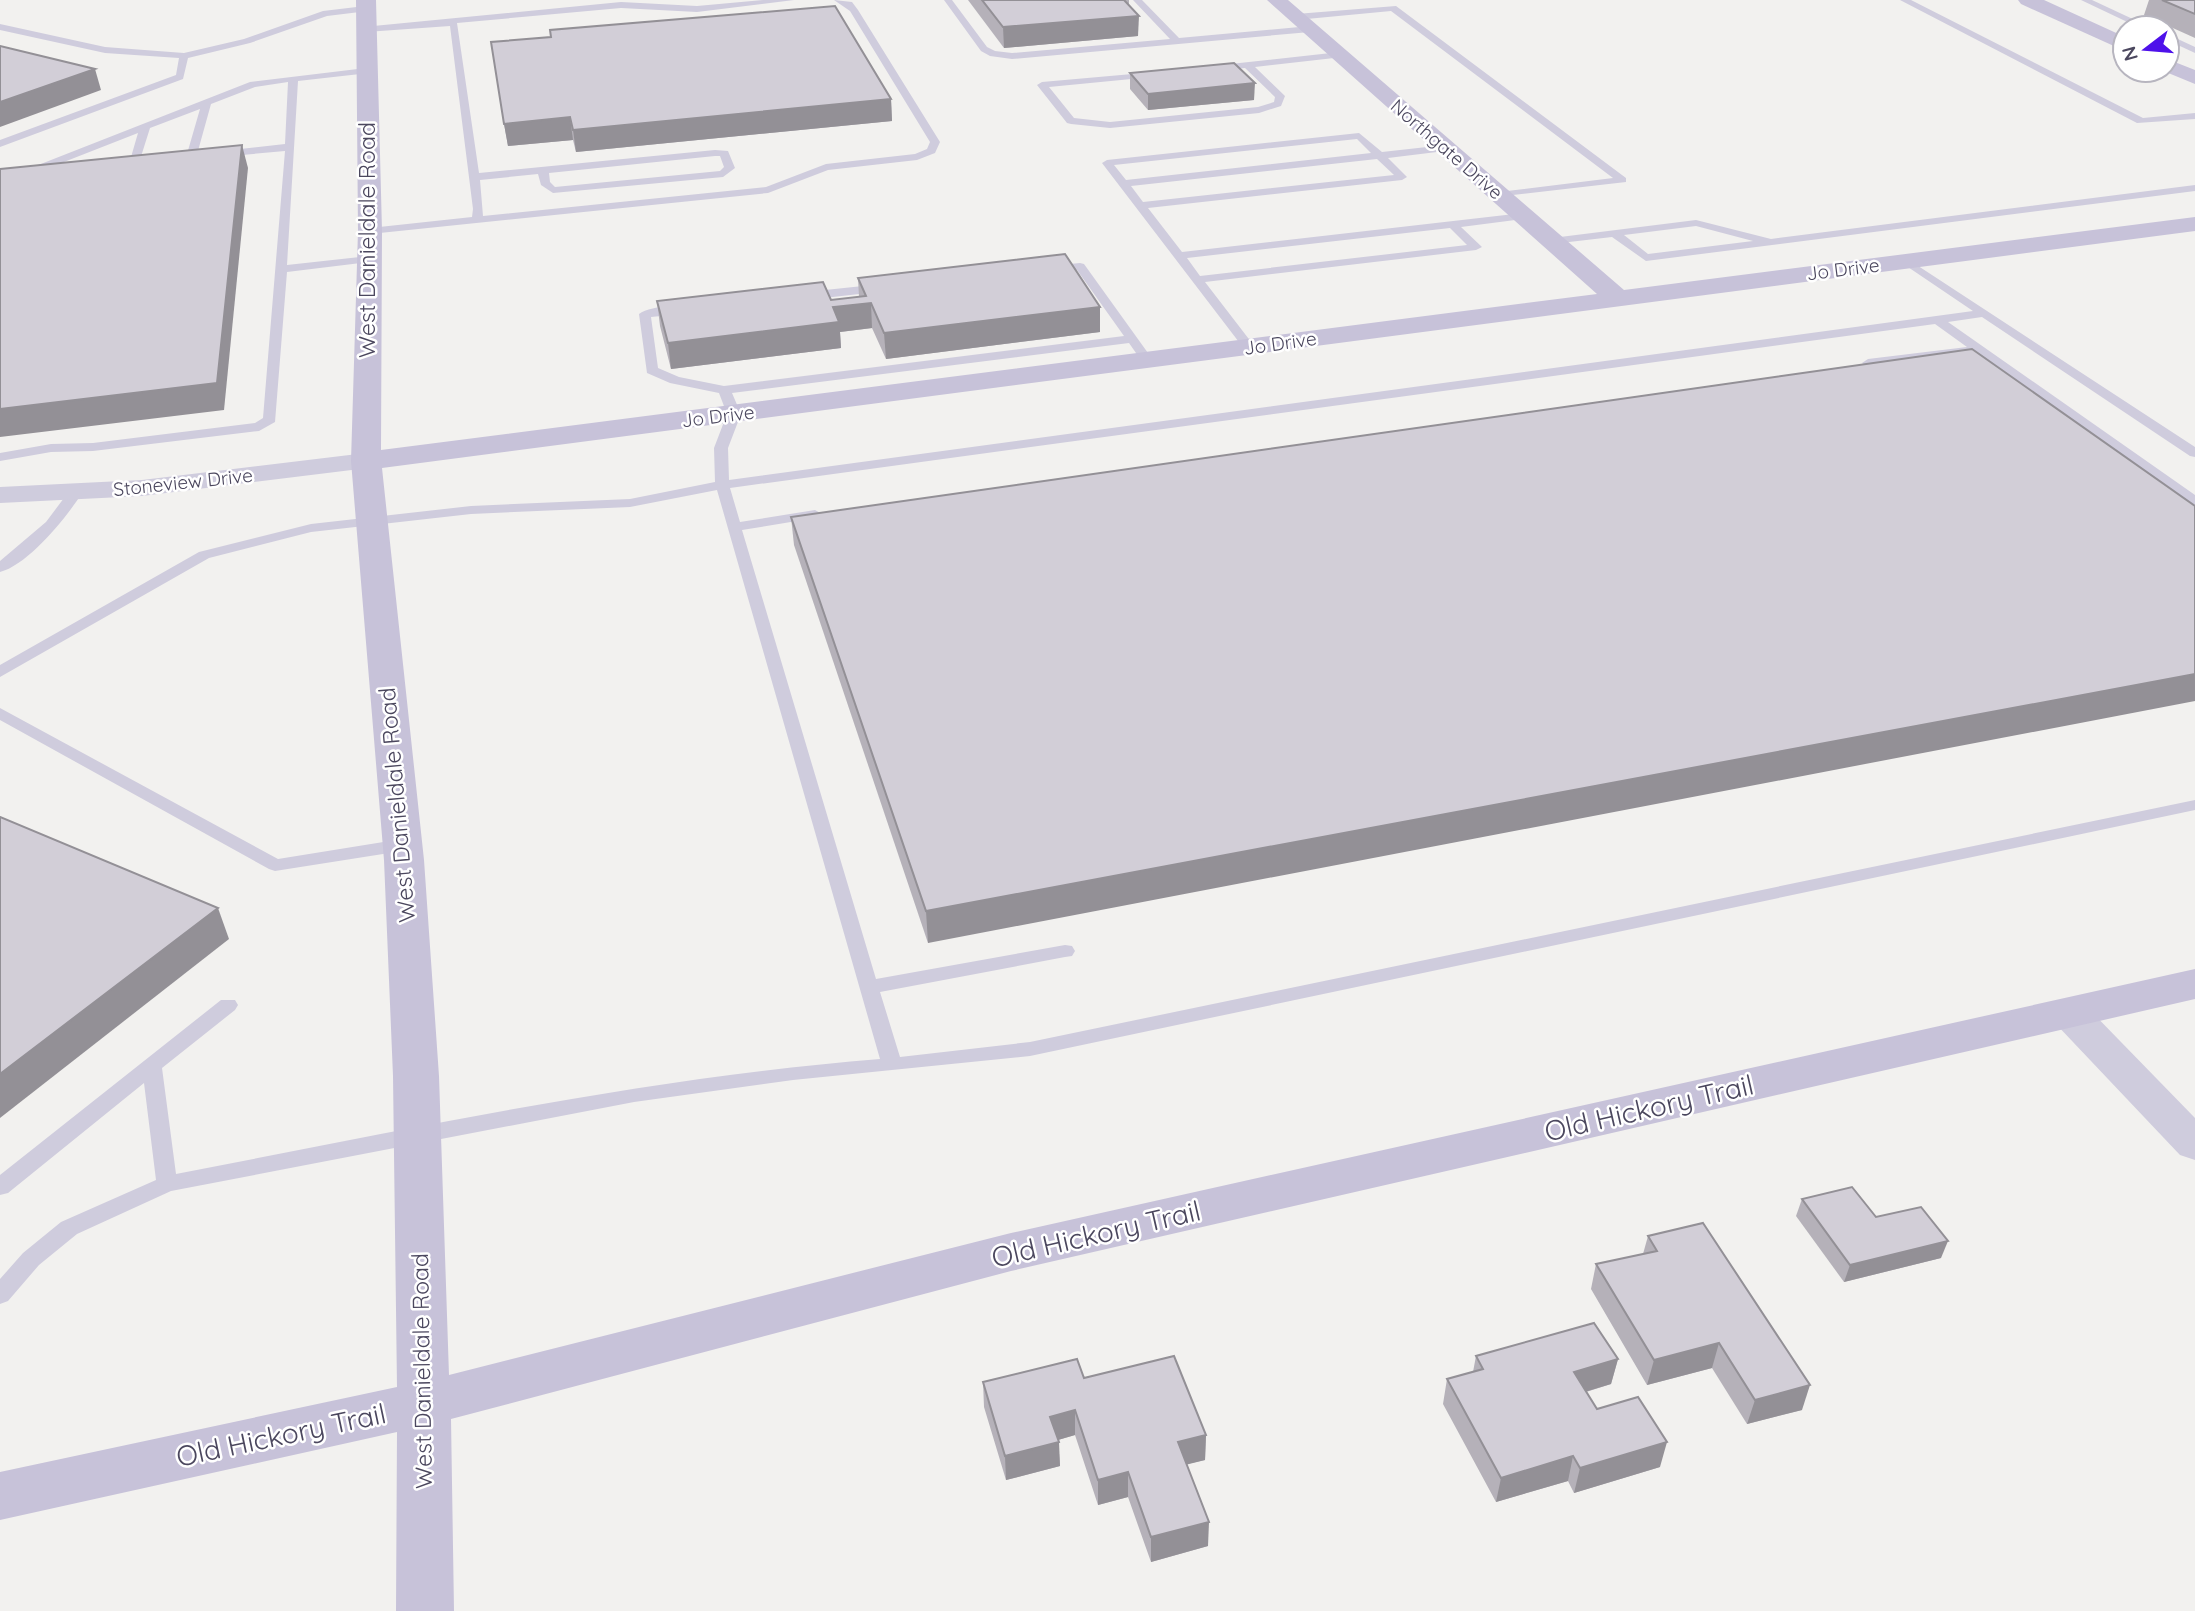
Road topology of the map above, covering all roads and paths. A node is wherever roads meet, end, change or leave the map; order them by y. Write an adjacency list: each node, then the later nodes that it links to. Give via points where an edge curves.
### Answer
1 (790, 0): 11 (lane, via 697,9 621,5)
2 (838, 0): 43 (lane, via 855,10 935,142 931,151 917,157 826,167 768,190)
3 (948, 0): 15 (lane, via 984,49 993,54)
4 (1137, 0): 15 (lane)
5 (1277, 0): 12 (street, Northgate Drive)
6 (1904, 0): 24 (lane, via 2141,121)
7 (2028, 0): 14 (street)
8 (2085, 0): 10 (lane)
9 (366, 13): 11 (lane); 17 (lane, via 326,13 247,41); 20 (street, West Danieldale Road)
10 (2116, 14)
11 (450, 20): 36 (lane)
12 (1303, 23): 15 (lane); 16 (street, Northgate Drive); 40 (lane, via 1393,8 1622,180)
13 (0, 27): 17 (lane, via 105,50)
14 (2111, 39)
15 (1177, 41)
16 (1340, 55): 18 (lane); 28 (street, Northgate Drive)
17 (184, 56): 26 (lane, via 180,77)
18 (1247, 65): 19 (lane); 21 (lane, via 1280,96 1278,104 1259,110 1110,125 1071,121 1042,85)
19 (1206, 69)
20 (366, 71): 22 (lane); 46 (street, West Danieldale Road)
21 (1165, 73)
22 (293, 79): 23 (lane, via 253,84); 27 (lane)
23 (206, 103): 25 (lane); 31 (lane, via 192,156)
24 (2195, 116)
25 (145, 127): 32 (lane, via 140,164); 35 (lane)
26 (0, 144)
27 (290, 147): 29 (lane); 53 (lane)
28 (1446, 148): 30 (lane); 40 (street, Northgate Drive)
29 (232, 153)
30 (1379, 155): 38 (lane); 38 (lane, via 1359,136 1107,163); 41 (lane, via 1402,177)
31 (168, 161)
32 (121, 166)
33 (542, 170): 33 (lane, via 715,152 724,153 730,169 723,174 553,190 545,183); 36 (lane)
34 (69, 171): 35 (lane)
35 (18, 177): 37 (lane)
36 (474, 177): 43 (lane)
37 (0, 184)
38 (1123, 184): 41 (lane)
39 (2195, 188): 49 (lane)
40 (1499, 195): 42 (street, Northgate Drive)
41 (1140, 206): 50 (lane)
42 (1523, 216): 44 (lane); 48 (street, Northgate Drive)
43 (477, 220): 46 (lane)
44 (1452, 224): 50 (lane); 55 (lane, via 1476,247)
45 (2195, 224): 52 (street, Jo Drive)
46 (370, 231): 51 (street, West Danieldale Road)
47 (1614, 233): 48 (lane); 49 (lane, via 1696,223); 49 (lane, via 1646,258)
48 (1552, 241): 58 (street, Northgate Drive)
49 (1770, 242)
50 (1177, 256): 55 (lane)
51 (369, 259): 53 (lane); 69 (street, West Danieldale Road)
52 (1906, 261): 58 (street, Jo Drive); 60 (lane)
53 (281, 269): 68 (lane, via 270,419 259,426)
54 (1040, 270): 63 (lane, via 1080,266)
55 (1196, 280): 62 (lane)
56 (890, 287): 57 (lane)
57 (795, 297)
58 (1617, 298): 62 (street, Jo Drive)
59 (700, 308): 66 (lane, via 645,314 652,370)
60 (1984, 313): 61 (lane); 67 (lane)
61 (1937, 320): 64 (lane); 70 (lane)
62 (1249, 347): 63 (street, Jo Drive)
63 (1139, 349): 66 (street, Jo Drive)
64 (1977, 349): 65 (lane); 73 (lane)
65 (1868, 363)
66 (729, 402): 69 (street, Jo Drive); 70 (lane, via 720,448)
67 (2195, 453)
68 (0, 457)
69 (366, 461): 71 (street, Stoneview Drive); 75 (street, West Danieldale Road)
70 (722, 485): 75 (lane, via 630,503 471,510); 76 (lane)
71 (75, 493): 72 (street, Stoneview Drive); 77 (lane, via 60,518 33,545)
72 (0, 495)
73 (2195, 502)
74 (836, 511): 76 (lane)
75 (372, 522): 78 (lane, via 312,528 204,555); 81 (street, West Danieldale Road)
76 (734, 527): 84 (lane)
77 (0, 568)
78 (0, 672)
79 (0, 713): 81 (lane, via 275,865)
80 (2195, 805): 87 (lane, via 1030,1049)
81 (402, 845): 89 (street, West Danieldale Road)
82 (1065, 951): 84 (lane)
83 (2195, 984): 86 (street, Old Hickory Trail)
84 (869, 987): 87 (lane)
85 (228, 1005): 88 (lane)
86 (2069, 1013): 90 (street); 94 (street, Old Hickory Trail, via 1011,1252)
87 (892, 1065): 89 (lane, via 634,1094)
88 (152, 1068): 91 (lane); 92 (lane)
89 (417, 1137): 91 (lane); 94 (street, West Danieldale Road)
90 (2195, 1144)
91 (167, 1184): 93 (lane, via 69,1228 32,1259)
92 (0, 1187)
93 (0, 1295)
94 (424, 1404): 95 (street, Old Hickory Trail); 96 (street, West Danieldale Road)
95 (0, 1496)
96 (425, 1611)

